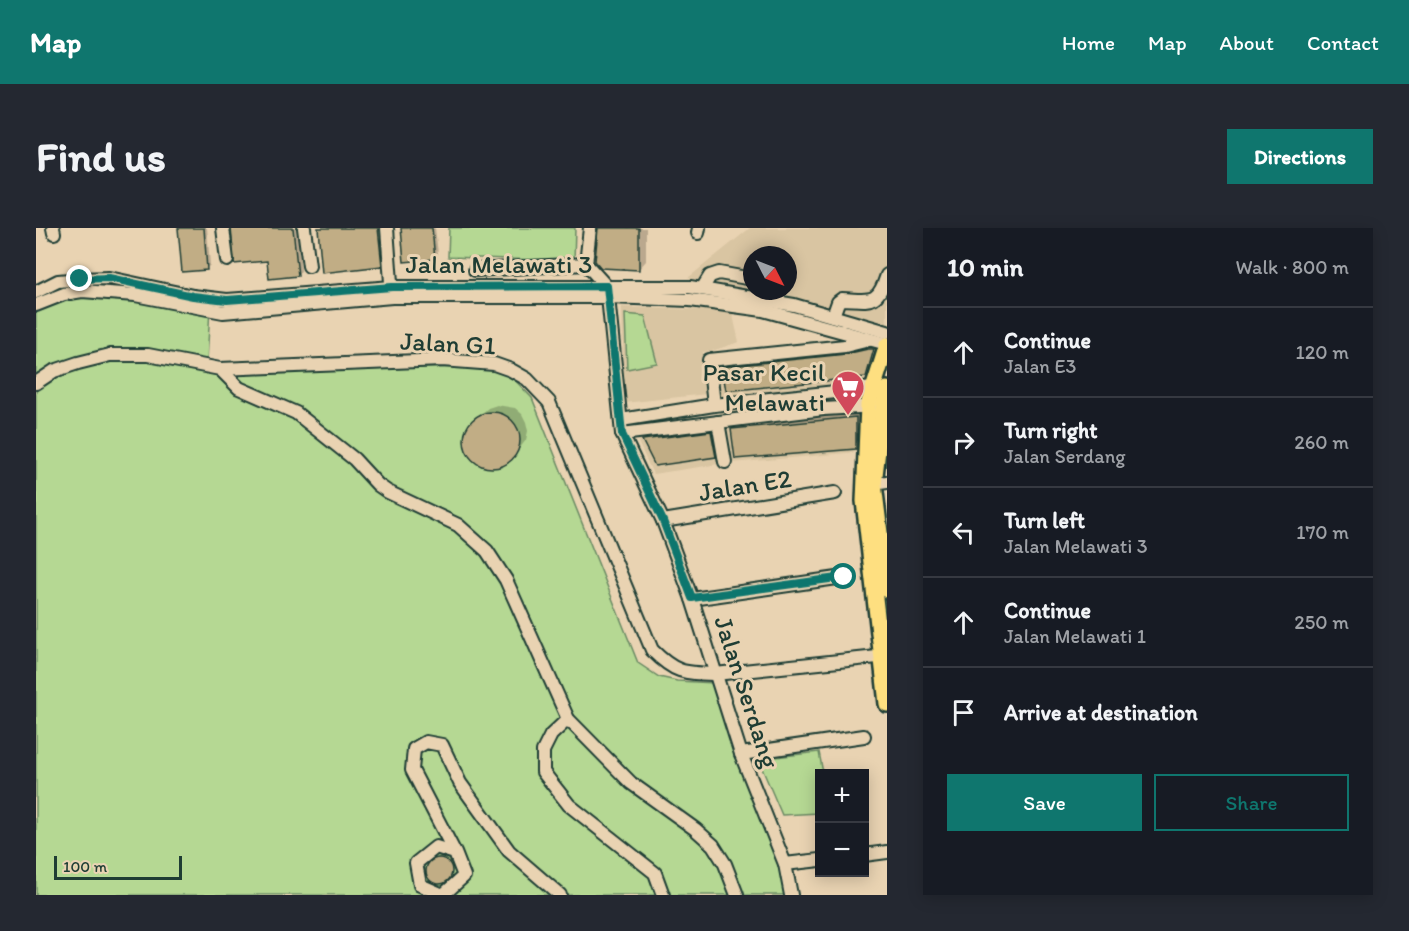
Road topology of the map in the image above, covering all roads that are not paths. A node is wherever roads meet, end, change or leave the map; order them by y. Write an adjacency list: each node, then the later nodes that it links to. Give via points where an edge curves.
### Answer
1 (223, 228): 5 (street)
2 (304, 228): 7 (street)
3 (387, 228): 13 (street)
4 (590, 228): 6 (street)
5 (227, 260)
6 (586, 264): 8 (street); 14 (street)
7 (309, 266)
8 (475, 270)
9 (887, 275): 17 (street, via 874,298 868,302 842,299)
10 (743, 277): 11 (street, via 719,273 710,276)
11 (702, 289): 14 (street); 15 (street)
12 (36, 292): 13 (street, via 58,282 109,278 227,300)
13 (392, 292): 14 (street, Jalan Melawati 3); 16 (street, via 224,312 135,295 82,291)
14 (607, 292): 19 (street, via 763,310); 25 (street, Jalan Serdang)
15 (780, 302): 17 (street)
16 (36, 305)
17 (832, 316): 18 (street)
18 (887, 332)
19 (870, 339): 20 (street); 24 (street, via 846,346 709,360)
20 (887, 344): 23 (main road)
21 (220, 369): 22 (street, Jalan G1, via 148,355 110,355 54,371); 36 (street, Jalan G1, via 442,360 494,364 527,379 549,402 652,650 678,670); 38 (street, via 239,388 296,413 324,433 378,485 471,534 506,580)
22 (36, 383)
23 (879, 396): 24 (street); 26 (street); 29 (main road)
24 (714, 405): 25 (street)
25 (621, 420): 27 (street, Jalan Serdang)
26 (718, 422): 27 (street); 28 (street)
27 (622, 434): 31 (street, Jalan Serdang)
28 (725, 462)
29 (875, 483): 33 (main road); 35 (main road, via 864,501)
30 (835, 493): 31 (street, Jalan E2)
31 (663, 521): 34 (street, Jalan Serdang)
32 (844, 577): 34 (street)
33 (887, 590)
34 (692, 598): 36 (street, Jalan Serdang)
35 (884, 657): 36 (street, Jalan G1); 37 (main road)
36 (715, 674): 40 (street, Jalan Serdang)
37 (887, 704)
38 (568, 719): 47 (street, via 551,735 543,752 543,772 569,805 655,873); 48 (street, via 631,783 713,845 726,864)
39 (864, 736): 40 (street)
40 (741, 754): 45 (street, Jalan Serdang)
41 (887, 852): 43 (street)
42 (455, 853): 46 (street, via 412,770 414,749 426,742 442,745 460,783 509,851)
43 (869, 854)
44 (815, 860): 45 (street)
45 (785, 864): 49 (street, Jalan Serdang)
46 (560, 895)
47 (663, 895)
48 (737, 895)
49 (791, 895)

